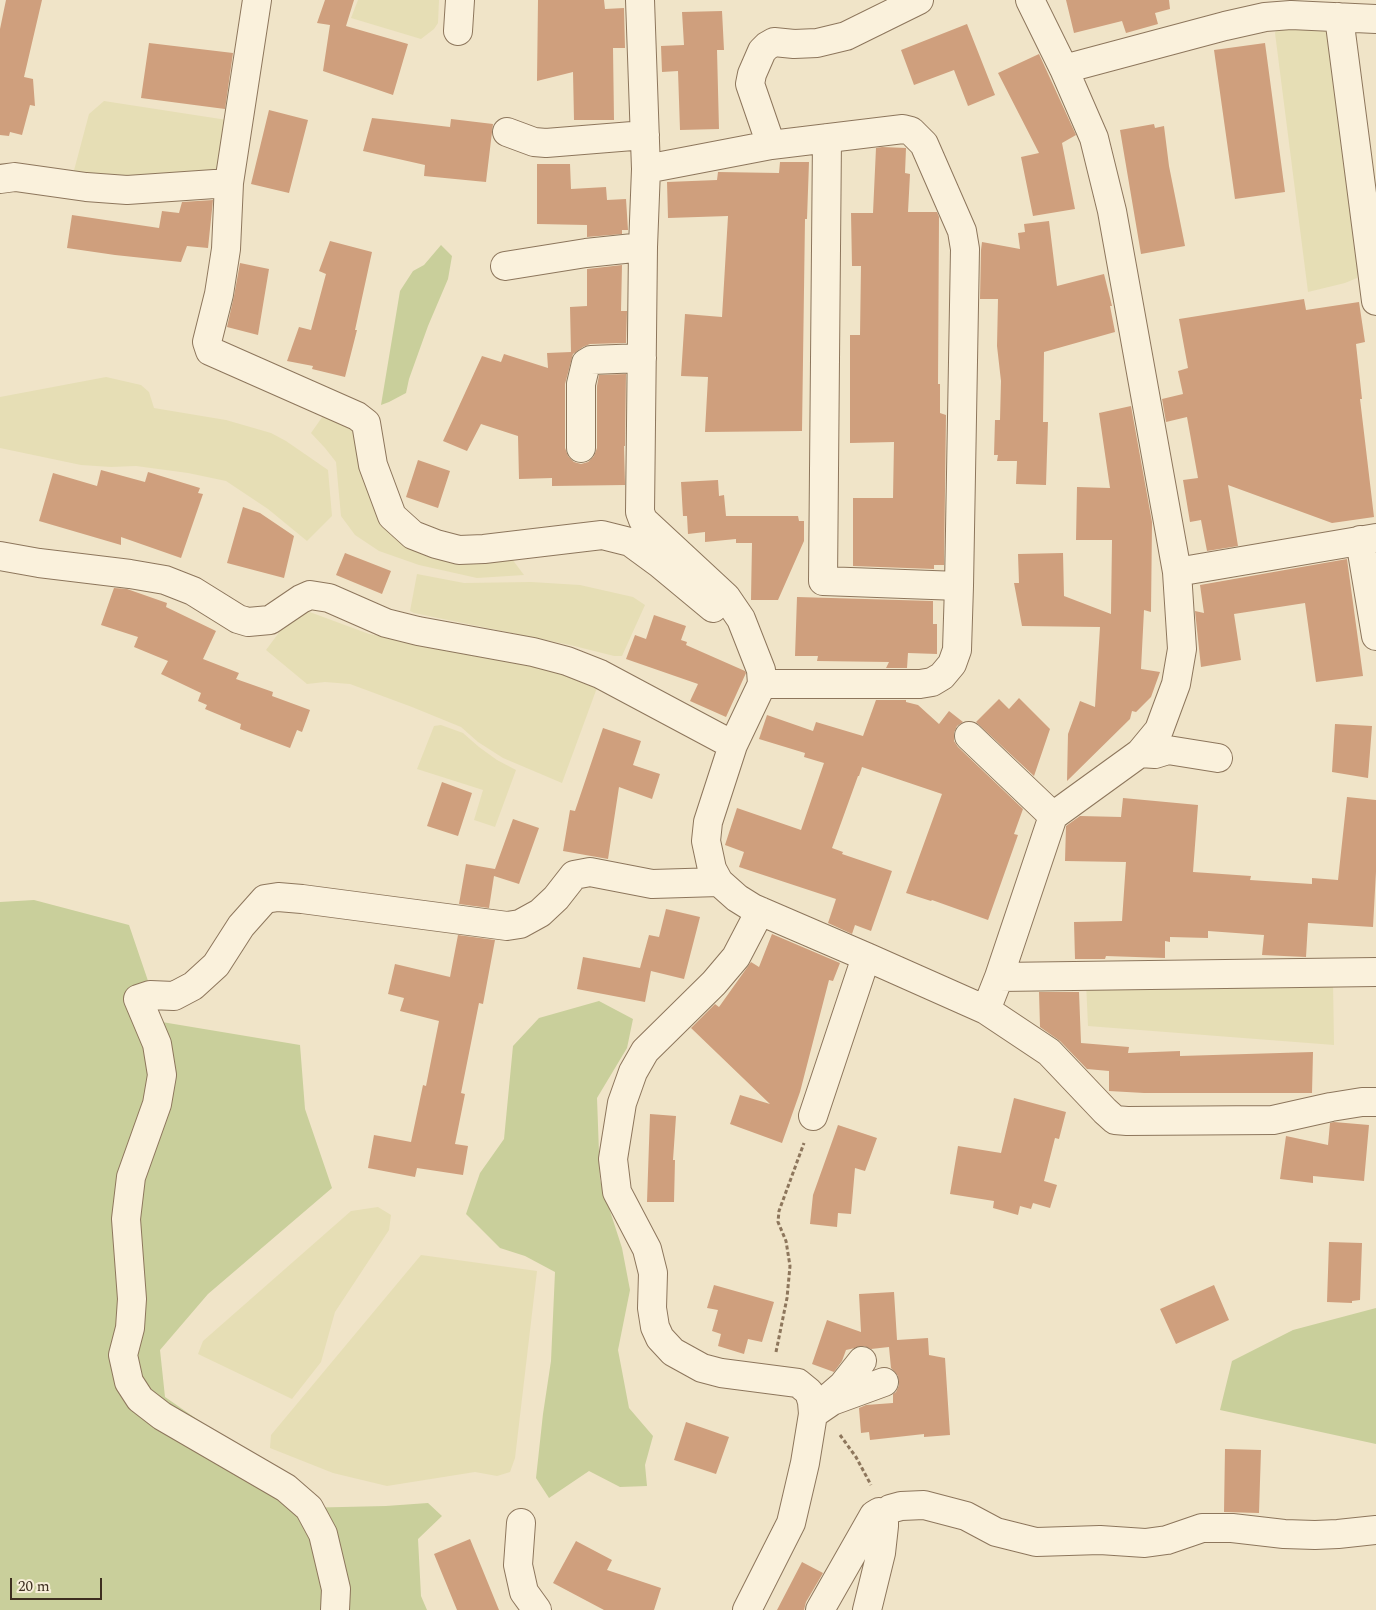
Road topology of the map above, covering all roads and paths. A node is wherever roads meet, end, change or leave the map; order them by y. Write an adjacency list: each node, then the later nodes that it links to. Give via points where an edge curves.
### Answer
1 (257, 0): 16 (street)
2 (460, 0): 8 (street)
3 (640, 0): 11 (street)
4 (919, 0): 13 (street, via 846,36 817,43 774,42 767,46 762,51 750,84)
5 (1030, 0): 9 (street)
6 (1339, 17): 7 (street); 9 (street, via 1265,17); 19 (street)
7 (1376, 19)
8 (458, 31)
9 (1064, 69): 24 (street, via 1094,138 1112,211)
10 (506, 132): 11 (street, via 534,142)
11 (644, 135): 14 (street)
12 (827, 138): 13 (street); 25 (street, via 903,129 911,131 924,144 962,231 965,249); 25 (street, via 823,581)
13 (771, 145): 14 (street)
14 (646, 169): 17 (street)
15 (0, 179): 16 (street, via 15,177 127,190)
16 (229, 183): 27 (street, via 226,248 207,342 210,351 357,416 366,423 373,465 392,516 413,535 459,550 602,534 630,542)
17 (643, 247): 18 (street); 20 (street)
18 (505, 266)
19 (1375, 291)
20 (642, 358): 21 (street, via 591,360 586,363 581,384); 27 (street, via 642,520 726,597)
21 (581, 448)
22 (1368, 539): 24 (street); 26 (street)
23 (0, 556): 30 (street, via 165,580 193,591 248,622 270,620 310,595 329,598 386,623 568,661 600,674)
24 (1177, 572): 31 (street, via 1182,650 1176,684 1159,730)
25 (959, 586): 28 (street, via 957,650 952,664 932,682 896,685)
26 (1376, 636)
27 (749, 638): 28 (street, via 761,670)
28 (762, 684): 30 (street)
29 (969, 736): 33 (street)
30 (734, 745): 34 (street, via 708,822 706,841 712,869)
31 (1140, 753): 32 (street, via 1155,754 1168,750); 33 (street)
32 (1218, 758)
33 (1053, 816): 38 (street)
34 (720, 882): 35 (street, via 737,898); 49 (street, via 652,884 590,872 574,875 540,913 520,924 507,926 302,899 265,899 241,926 216,965 193,986 174,996 138,998 157,1044 162,1075 157,1104 131,1177 126,1219 132,1299 130,1328 123,1355 129,1382 140,1399 162,1416 286,1488 309,1508 323,1534 336,1589)
35 (760, 911): 36 (street); 43 (street, via 736,957 645,1051 622,1103 612,1159 617,1192 647,1249 653,1273 652,1308 660,1338 673,1352 702,1368)
36 (866, 956): 39 (street); 41 (street)
37 (1376, 972): 38 (street)
38 (999, 977): 39 (street)
39 (986, 1010): 40 (street, via 1049,1052 1115,1120 1273,1120 1331,1107)
40 (1376, 1102)
41 (814, 1116): 43 (path, via 779,1211 778,1222 786,1241 790,1266 787,1298)
42 (862, 1362): 45 (street)
43 (770, 1379): 45 (street, via 798,1383)
44 (884, 1382): 45 (street)
45 (820, 1409): 46 (path, via 865,1472); 51 (street, via 791,1524)
46 (881, 1513): 48 (street, via 901,1506 924,1505 966,1516 996,1532 1036,1542 1100,1540 1145,1543 1167,1540 1202,1528 1315,1535); 52 (street, via 874,1516); 53 (street, via 881,1553)
47 (521, 1523): 50 (street, via 518,1565 524,1592)
48 (1376, 1530)
49 (335, 1610)
50 (537, 1610)
51 (747, 1610)
52 (820, 1610)
53 (867, 1610)

